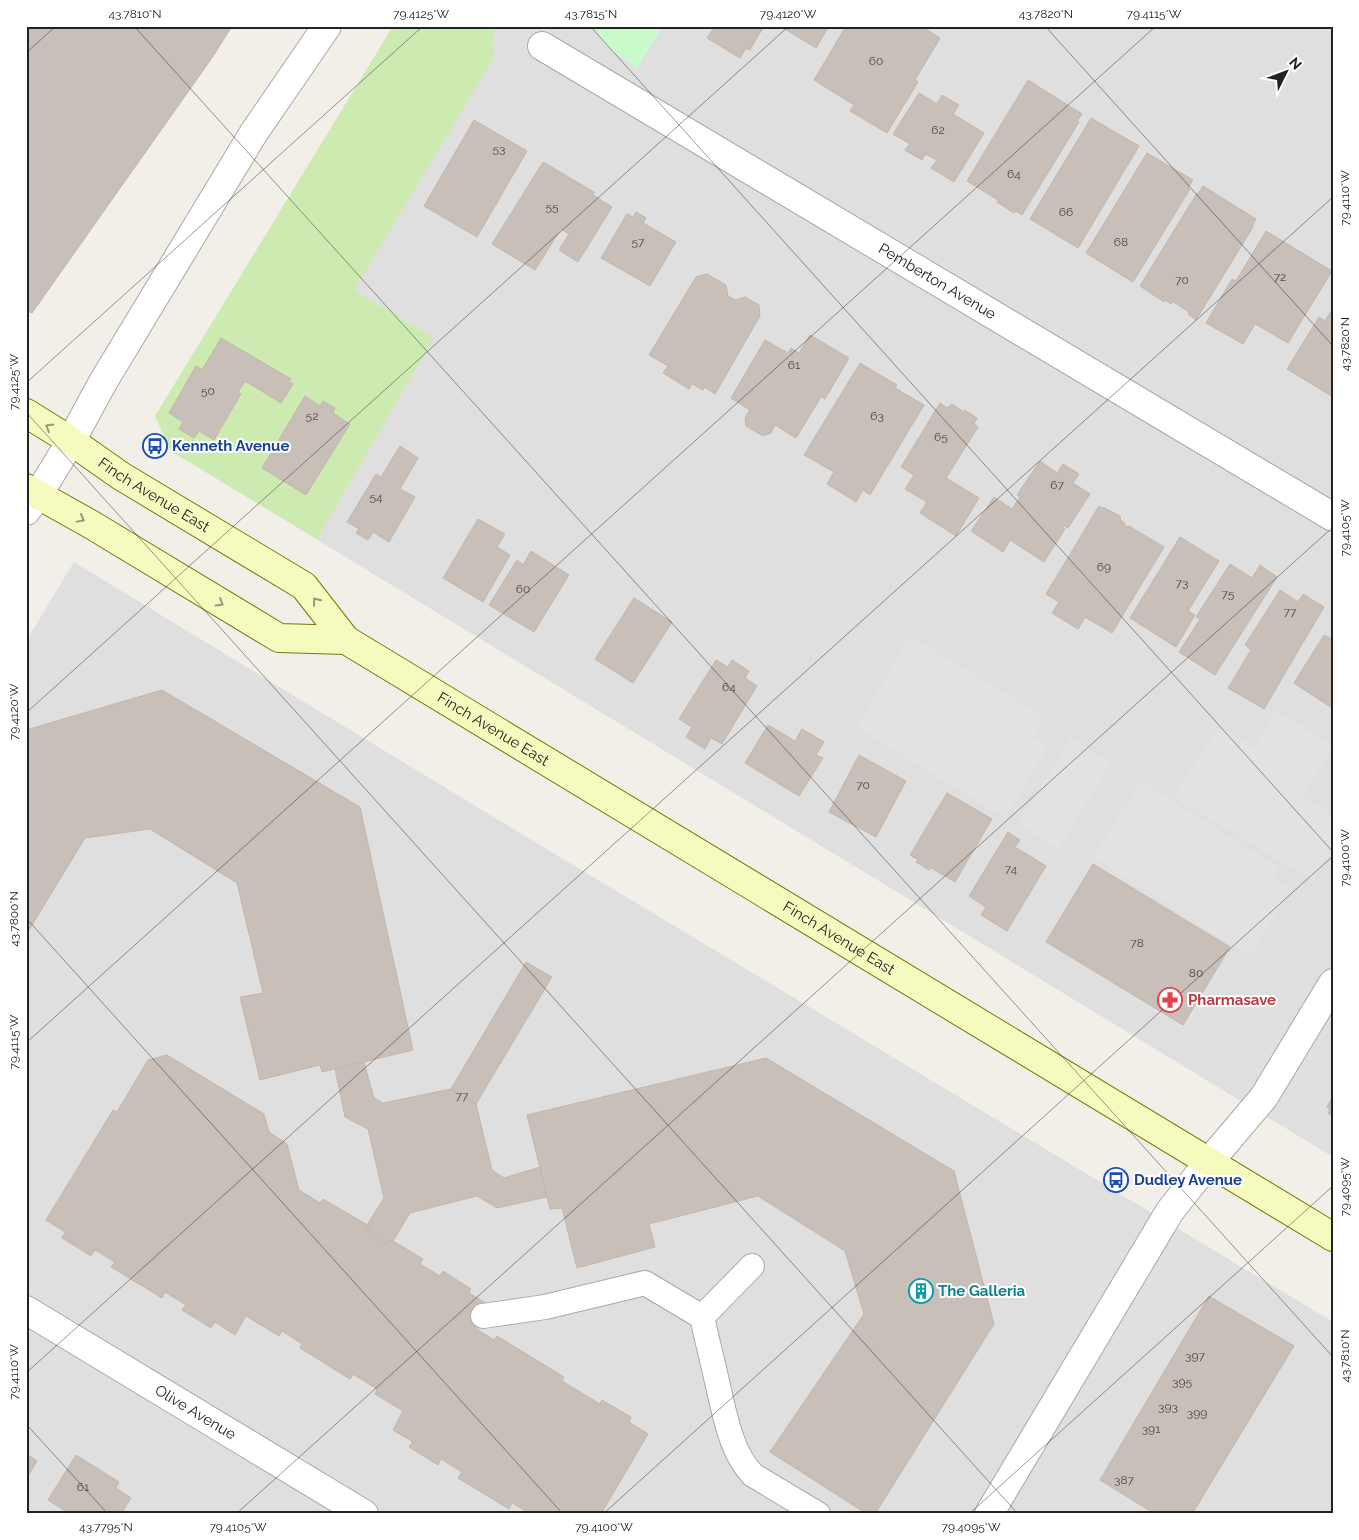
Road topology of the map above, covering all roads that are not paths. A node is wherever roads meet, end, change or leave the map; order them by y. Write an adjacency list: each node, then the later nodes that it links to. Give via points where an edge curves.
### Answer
1 (327, 26): 4 (street, via 254,134 103,382)
2 (542, 46): 6 (street, Pemberton Avenue)
3 (26, 413): 4 (main road, Finch Avenue East, one-way to 3)
4 (71, 441): 5 (street); 7 (main road, Finch Avenue East, one-way to 4, via 304,586 122,476)
5 (30, 498): 7 (main road, Finch Avenue East, one-way to 7, via 92,525 279,638)
6 (1333, 517)
7 (346, 640): 9 (main road, Finch Avenue East)
8 (1333, 983): 9 (street, via 1264,1097)
9 (1209, 1162): 10 (main road, Finch Avenue East); 17 (street, via 1159,1228)
10 (1333, 1237)
11 (752, 1266): 14 (lane)
12 (26, 1310): 15 (street, Olive Avenue)
13 (483, 1316): 14 (lane, via 545,1307 645,1283)
14 (702, 1317): 16 (lane, via 727,1422 739,1457 753,1475)
15 (364, 1514)
16 (818, 1514)
17 (989, 1514)

